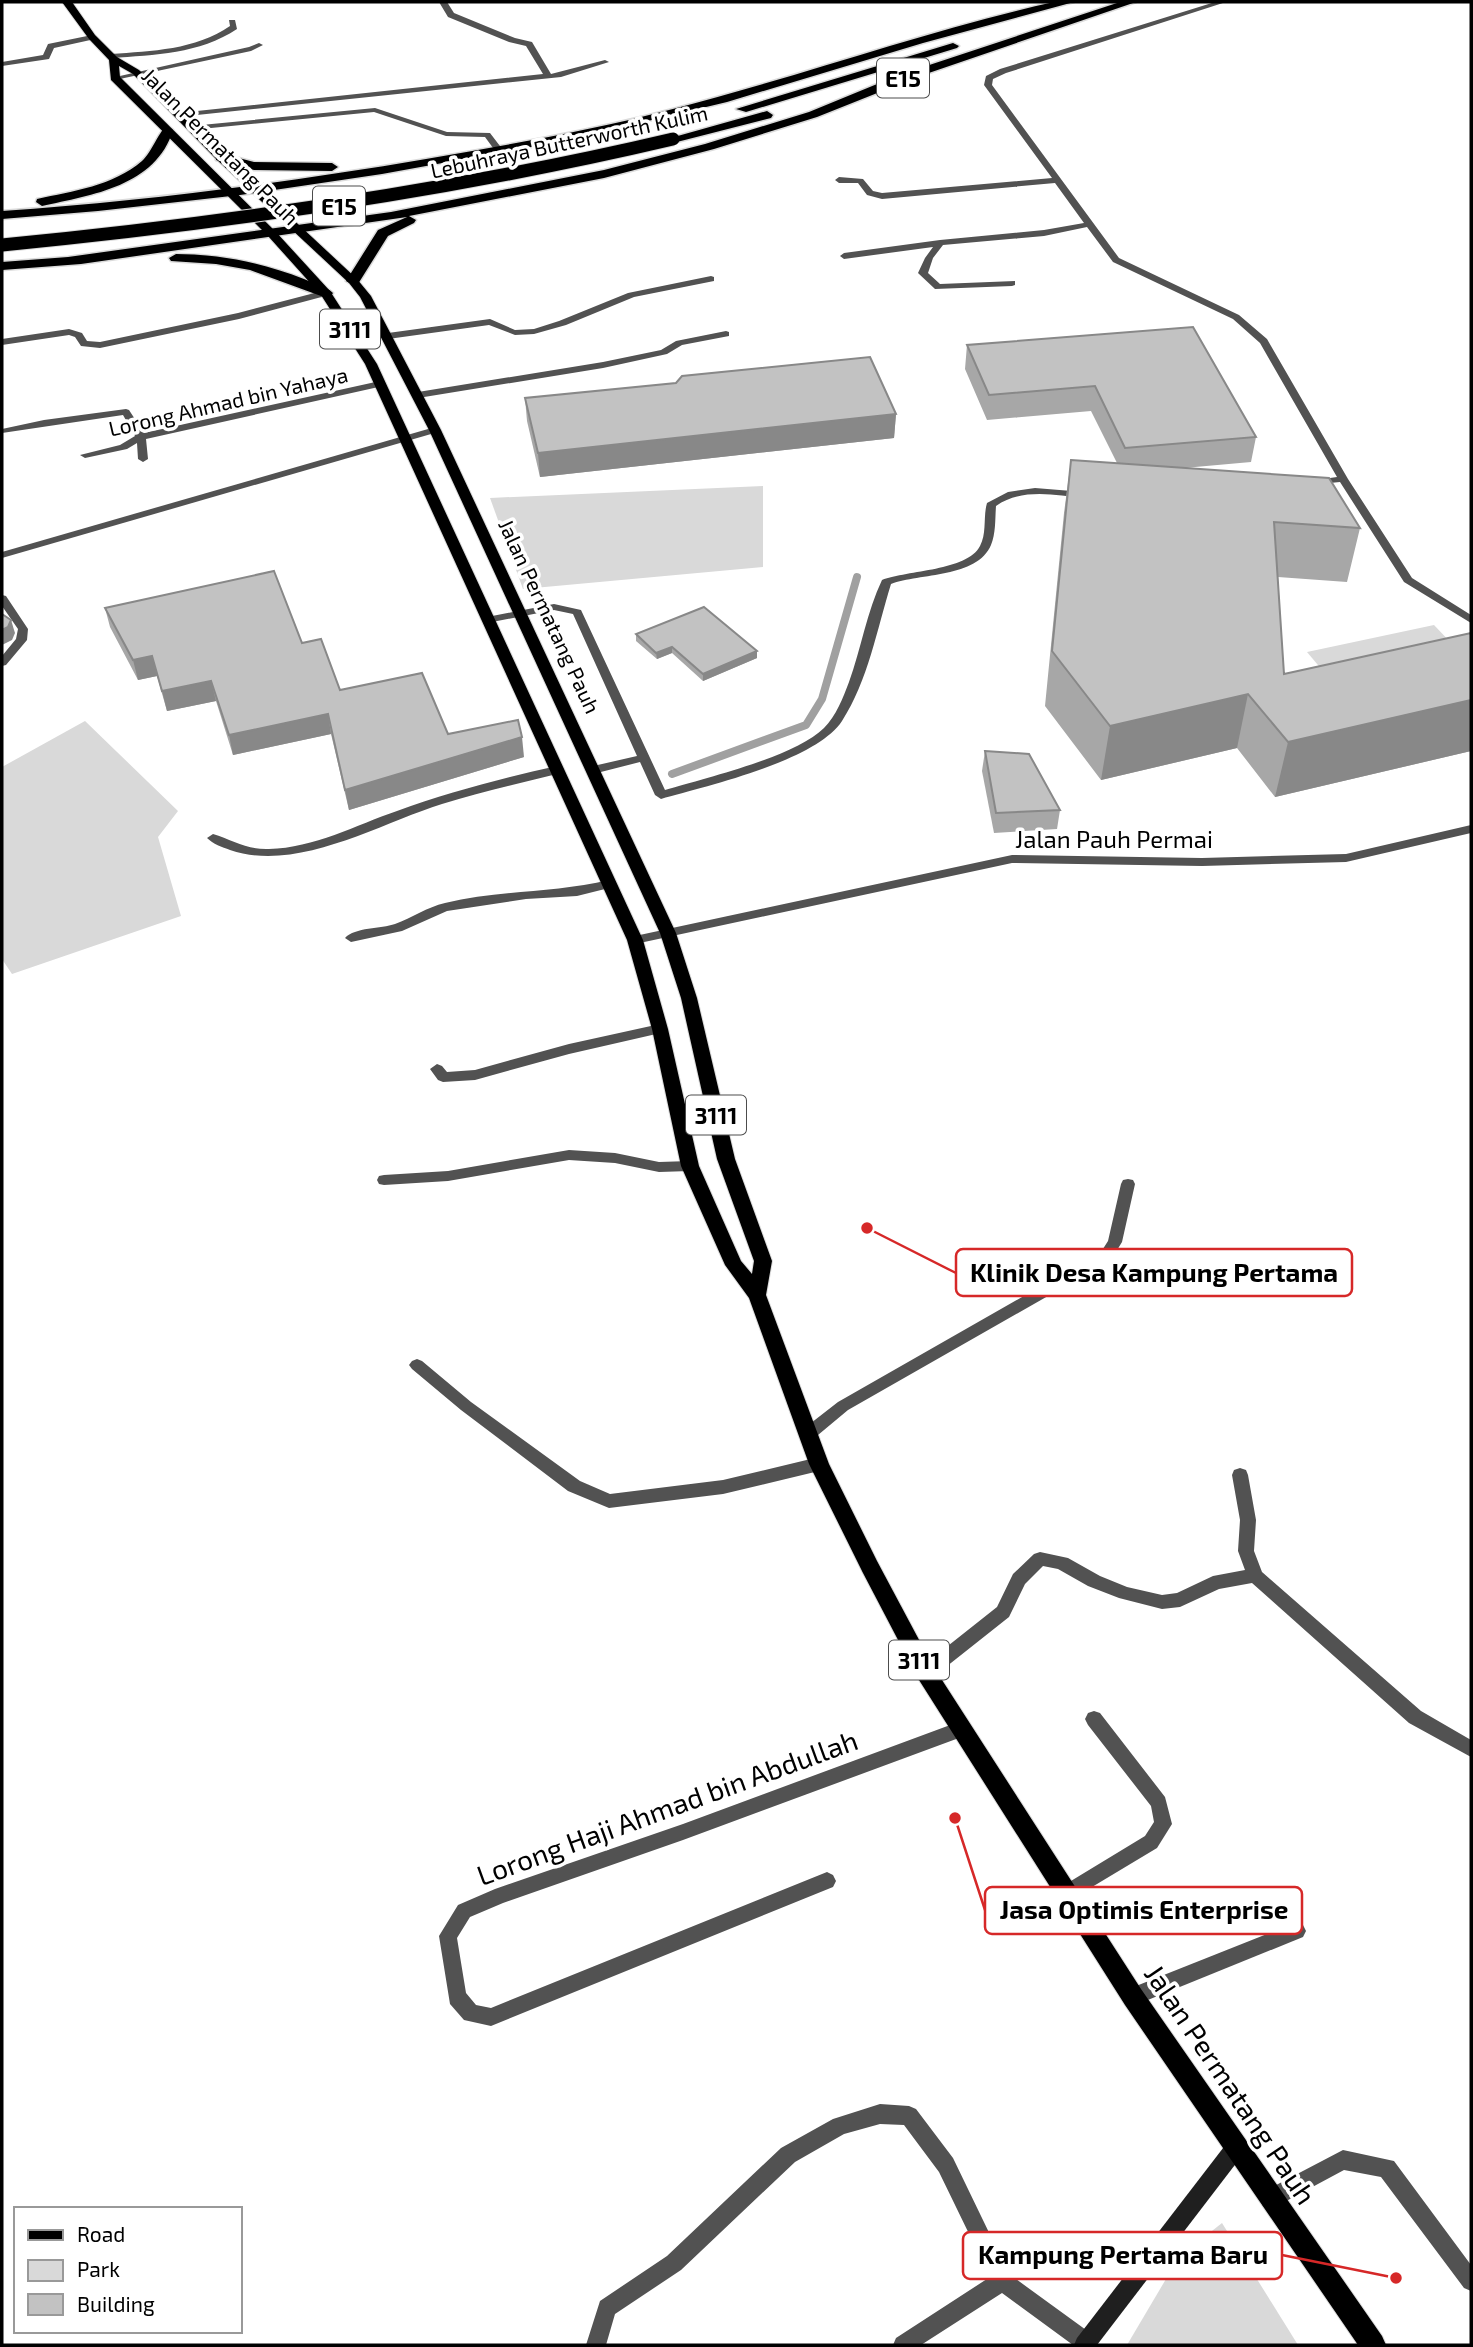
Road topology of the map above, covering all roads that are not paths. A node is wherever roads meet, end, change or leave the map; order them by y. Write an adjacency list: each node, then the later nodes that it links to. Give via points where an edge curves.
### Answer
1 (67, 2): 9 (main road, Jalan Permatang Pauh / 3111)
2 (443, 2): 17 (street, via 451,15 529,44)
3 (1068, 2): 23 (highway, via 672,113)
4 (1085, 2): 8 (highway)
5 (1130, 2): 16 (highway, Lebuhraya Butterworth Kulim / E15)
6 (1222, 2): 27 (street, via 989,78 988,85)
7 (232, 22): 12 (street, via 234,27 211,40)
8 (982, 36)
9 (92, 37): 12 (main road, Jalan Permatang Pauh / 3111); 14 (street, via 51,46 46,57)
10 (969, 40): 22 (highway, Lebuhraya Butterworth Kulim / E15)
11 (259, 45): 15 (street)
12 (113, 58): 15 (main road, Jalan Permatang Pauh / 3111); 18 (main road, Jalan Permatang Pauh)
13 (605, 62): 17 (street)
14 (2, 64)
15 (136, 72): 18 (street); 19 (main road, Jalan Permatang Pauh / 3111)
16 (915, 75): 22 (highway, Lebuhraya Butterworth Kulim / E15); 30 (highway, via 827,110 685,154)
17 (548, 76): 19 (street)
18 (115, 78): 21 (main road, Jalan Permatang Pauh / 3111)
19 (178, 115): 20 (main road, Jalan Permatang Pauh / 3111)
20 (191, 128): 23 (street, via 375,110 446,134 487,135); 24 (main road, Jalan Permatang Pauh / 3111)
21 (167, 130): 29 (main road, Jalan Permatang Pauh / 3111); 31 (highway, via 160,149 136,172 96,190)
22 (668, 135): 35 (highway, Lebuhraya Butterworth Kulim / E15, via 365,191); 38 (highway, Lebuhraya Butterworth Kulim / E15, bridge, via 447,188 213,224)
23 (499, 150): 25 (highway)
24 (220, 157): 25 (highway, via 254,166); 28 (main road, Jalan Permatang Pauh / 3111)
25 (423, 163): 28 (highway)
26 (839, 180): 27 (street, via 860,181 870,193 882,196)
27 (1058, 180): 33 (street)
28 (256, 190): 29 (highway); 34 (main road, Jalan Permatang Pauh / 3111)
29 (229, 194): 32 (highway); 36 (main road, Jalan Permatang Pauh / 3111)
30 (447, 207): 34 (highway); 43 (highway, via 395,224 383,233)
31 (2, 208)
32 (2, 215)
33 (1090, 225): 37 (street); 57 (street, via 1116,260 1236,317 1264,341)
34 (300, 230): 36 (highway); 43 (main road, Jalan Permatang Pauh / 3111)
35 (2, 234)
36 (272, 234): 40 (highway); 45 (main road, Jalan Permatang Pauh / 3111)
37 (940, 243): 39 (street); 44 (street, via 923,273 938,287)
38 (2, 245)
39 (844, 256)
40 (68, 261): 41 (highway); 45 (highway, via 198,257 242,262)
41 (2, 266)
42 (711, 279): 47 (street, via 633,294 532,331 509,331 490,322)
43 (353, 281): 47 (main road, Jalan Permatang Pauh / 3111)
44 (1012, 283)
45 (326, 293): 48 (street, via 100,345 84,344 79,335 69,332); 49 (main road, Jalan Permatang Pauh / 3111)
46 (726, 334): 50 (street, via 603,365)
47 (388, 336): 50 (main road, Jalan Permatang Pauh / 3111)
48 (2, 342)
49 (380, 384): 53 (street, Lorong Ahmad bin Yahaya); 54 (main road, Jalan Permatang Pauh / 3111)
50 (418, 395): 51 (main road, Jalan Permatang Pauh / 3111)
51 (435, 430): 54 (street); 62 (main road, Jalan Permatang Pauh / 3111)
52 (5, 431): 53 (street, via 116,411 130,416)
53 (141, 437): 55 (street, Lorong Ahmad bin Yahaya, via 123,447); 56 (street)
54 (405, 438): 60 (street); 63 (main road, Jalan Permatang Pauh / 3111)
55 (85, 455)
56 (143, 458)
57 (1343, 479): 58 (street); 64 (street, via 1408,580)
58 (1304, 484)
59 (1096, 495): 66 (street, via 1031,492 1001,496 991,505 983,553 964,564 886,582 845,706 828,732 798,750 661,795)
60 (2, 555)
61 (2, 598): 65 (street, via 23,629 21,640)
62 (521, 613): 63 (street); 66 (street, via 554,607 577,612); 68 (main road, Jalan Permatang Pauh / 3111)
63 (487, 620): 67 (main road, Jalan Permatang Pauh / 3111)
64 (1471, 620)
65 (2, 663)
66 (643, 758): 68 (street)
67 (556, 770): 70 (street, via 410,811 302,849 271,853 234,849); 71 (main road, Jalan Permatang Pauh / 3111)
68 (593, 770): 72 (main road, Jalan Permatang Pauh / 3111)
69 (1471, 829): 72 (street, Jalan Pauh Permai, via 1346,858 1202,862 1012,859)
70 (213, 838)
71 (609, 884): 73 (street, via 446,907 398,928); 74 (main road, Jalan Permatang Pauh / 3111)
72 (668, 933): 74 (street, Jalan Pauh Permai); 80 (main road, Jalan Permatang Pauh / 3111, via 689,998 726,1159 763,1261)
73 (351, 938)
74 (635, 940): 75 (main road, Jalan Permatang Pauh / 3111)
75 (660, 1029): 76 (street, via 475,1075 443,1077); 77 (main road, Jalan Permatang Pauh / 3111)
76 (437, 1069)
77 (690, 1166): 78 (street, via 659,1167 569,1155 448,1175); 80 (main road, Jalan Permatang Pauh / 3111, via 734,1265)
78 (384, 1180)
79 (1128, 1184): 82 (street, via 1115,1242 1106,1256 843,1406)
80 (757, 1295): 82 (main road, Jalan Permatang Pauh / 3111)
81 (418, 1365): 83 (street, via 574,1486 609,1501 723,1487)
82 (807, 1435): 83 (main road, Jalan Permatang Pauh / 3111)
83 (819, 1464): 86 (main road, Jalan Permatang Pauh / 3111)
84 (1240, 1475): 85 (street, via 1248,1520 1246,1551)
85 (1255, 1576): 86 (street, via 1235,1577 1164,1603 1093,1580 1059,1559 1040,1559 1019,1579 1003,1612); 89 (street, via 1415,1717)
86 (926, 1672): 88 (main road, Jalan Permatang Pauh / 3111)
87 (1094, 1719): 91 (street, via 1159,1803 1163,1824 1151,1842)
88 (961, 1729): 90 (street, Lorong Haji Ahmad bin Abdullah, via 464,1911 448,1936 457,1997 471,2014 491,2017); 91 (main road, Jalan Permatang Pauh / 3111)
89 (1471, 1749)
90 (827, 1881)
91 (1067, 1893): 93 (main road, Jalan Permatang Pauh / 3111)
92 (1297, 1931): 93 (street)
93 (1133, 1997): 94 (main road, Jalan Permatang Pauh / 3111)
94 (1237, 2146): 95 (main road, Jalan Permatang Pauh / 3111); 98 (street)
95 (1270, 2199): 97 (street, via 1343,2160 1387,2168); 101 (main road, Jalan Permatang Pauh / 3111)
96 (1002, 2281): 98 (street); 99 (street, via 946,2165 909,2116 880,2114 840,2126 788,2155 674,2263 607,2308); 100 (street)
97 (1471, 2281)
98 (1085, 2344)
99 (596, 2345)
100 (903, 2345)
101 (1373, 2345)

